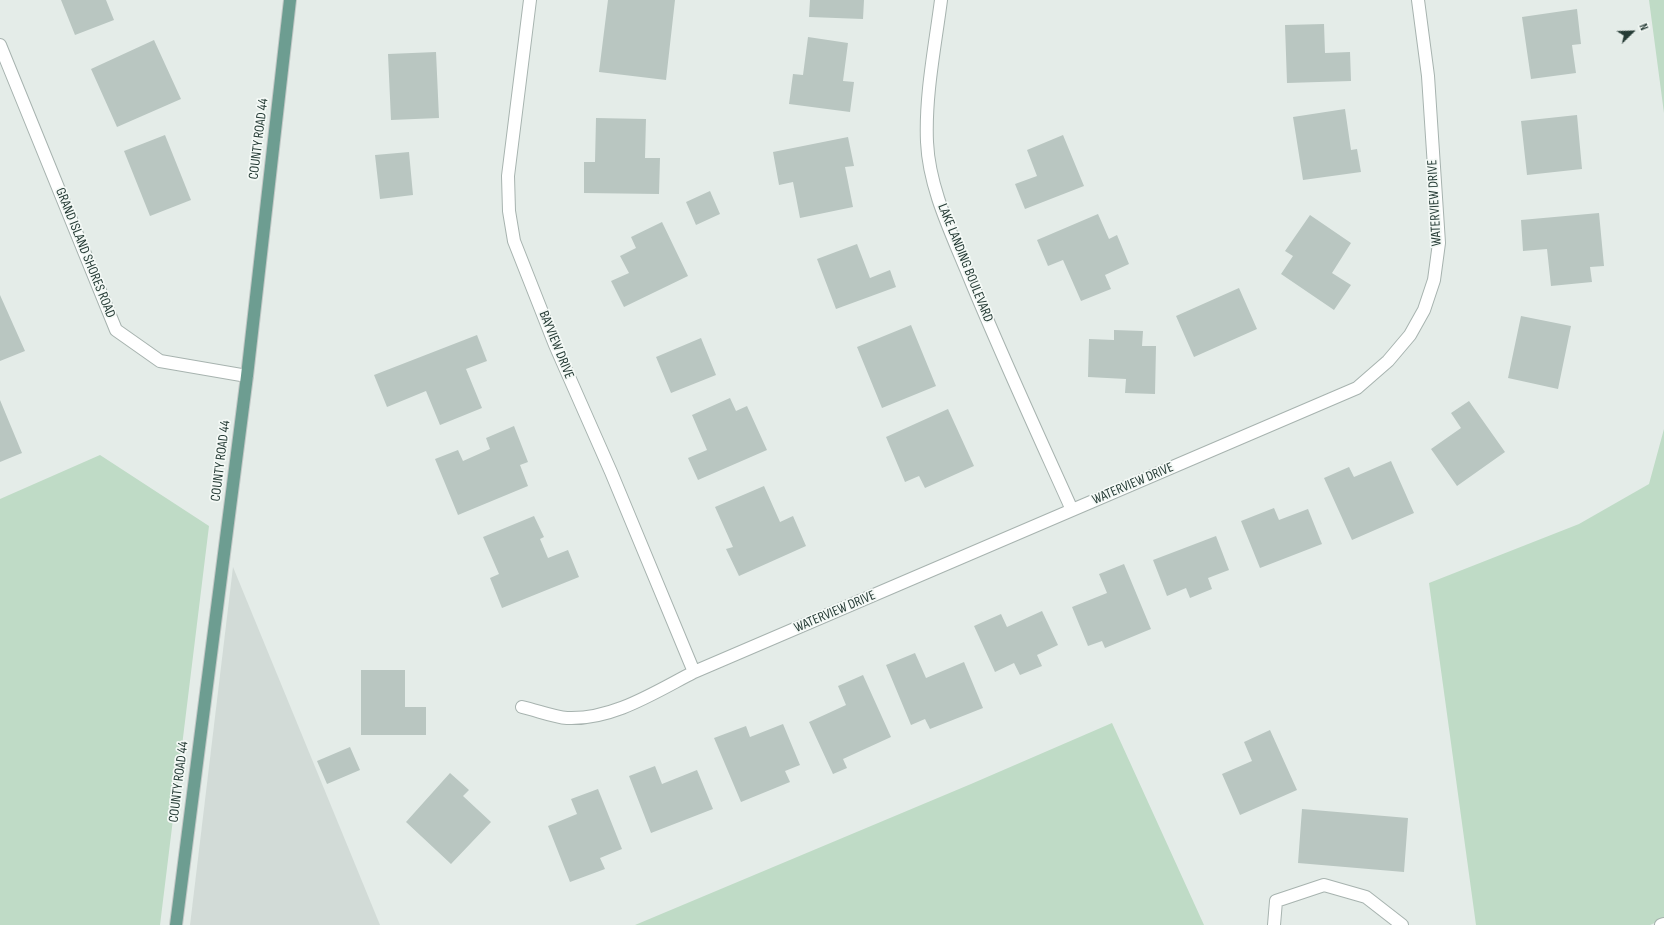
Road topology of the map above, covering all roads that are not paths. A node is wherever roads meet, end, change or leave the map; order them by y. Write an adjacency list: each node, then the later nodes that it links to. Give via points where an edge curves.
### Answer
1 (290, 0): 6 (main road, COUNTY ROAD 44)
2 (530, 0): 8 (street, BAYVIEW DRIVE, via 508,176 509,211 514,241 555,345)
3 (941, 0): 7 (street, LAKE LANDING BOULEVARD, via 928,104 927,142 933,184 977,297)
4 (1418, 0): 7 (street, WATERVIEW DRIVE, via 1428,76 1439,243 1434,280 1424,310 1410,335 1388,361 1357,388)
5 (0, 45): 6 (street, GRAND ISLAND SHORES ROAD, via 116,330 160,361)
6 (247, 376): 11 (main road, COUNTY ROAD 44)
7 (1072, 510): 8 (street, WATERVIEW DRIVE)
8 (694, 672): 9 (street, WATERVIEW DRIVE, via 626,706 596,715 567,718)
9 (522, 707)
10 (1664, 924): 14 (street)
11 (176, 925)
12 (1274, 925): 13 (street, via 1276,901 1324,885 1366,897)
13 (1402, 925)
14 (1661, 925)

